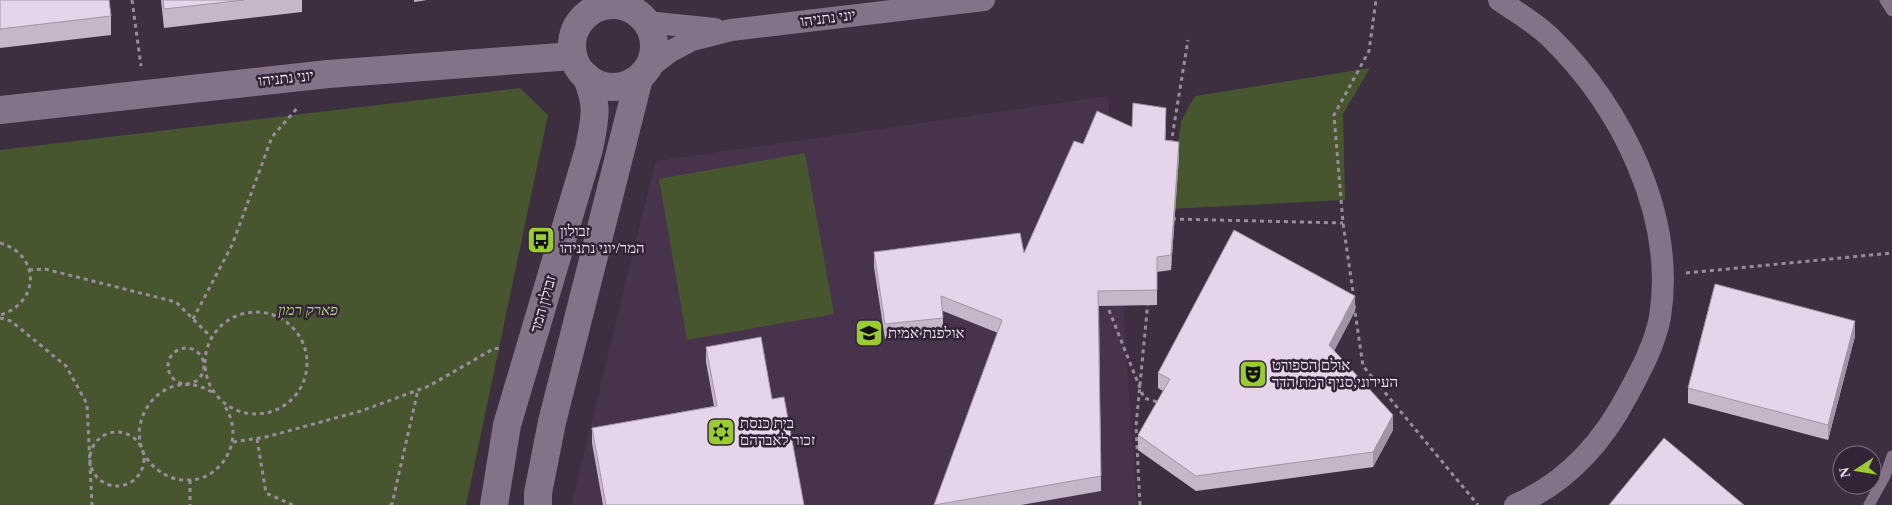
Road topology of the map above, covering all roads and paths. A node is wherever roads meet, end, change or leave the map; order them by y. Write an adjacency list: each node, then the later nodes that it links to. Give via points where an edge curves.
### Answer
1 (132, 0): 14 (path)
2 (984, 0): 9 (street, יוני נתניהו)
3 (1376, 0): 18 (path, via 1369,51 1334,114)
4 (1499, 0): 22 (street, via 1550,37 1568,57 1594,89 1631,148 1658,228)
5 (1885, 0): 7 (lane)
6 (585, 8): 8 (street, via 606,5); 11 (street, via 572,42)
7 (1892, 11)
8 (639, 12): 9 (street, יוני נתניהו, via 690,27); 13 (street, via 652,32 654,45 653,58)
9 (731, 30): 13 (street, יוני נתניהו, via 692,40 671,51)
10 (1188, 40): 16 (path)
11 (579, 66): 12 (street, יוני נתניהו); 13 (street, via 595,83 606,86 629,84); 28 (street, זבולון המר, via 593,92 596,106 594,122 589,149)
12 (328, 74): 14 (street, יוני נתניהו); 26 (path, via 272,137 232,245)
13 (643, 74): 47 (street, via 552,422)
14 (144, 94): 15 (street, יוני נתניהו)
15 (0, 110)
16 (1170, 153)
17 (1168, 219): 18 (path)
18 (1343, 223): 49 (path, via 1363,366)
19 (0, 243): 21 (path, via 18,252)
20 (1892, 253): 22 (path)
21 (29, 270): 25 (path, via 30,283 23,301); 26 (path, via 45,269 176,302)
22 (1663, 275): 41 (street, via 1659,319 1646,360 1622,405 1590,451)
23 (1148, 298): 48 (path, via 1136,426)
24 (1109, 310): 34 (path, via 1144,398)
25 (0, 317): 39 (path, via 11,321 66,366 87,404)
26 (193, 319): 27 (path)
27 (211, 337): 29 (path); 33 (path, via 222,324 237,315 270,313 285,320 297,332 305,347 308,364 305,380 297,395 285,407 270,414 236,411)
28 (531, 345): 31 (path, via 493,349); 46 (street, זבולון המר, via 508,425)
29 (204, 367): 30 (path, via 200,379); 30 (path, via 201,354 190,348 176,350 171,355 170,375); 32 (path)
30 (187, 384): 32 (path); 37 (path, via 172,386 158,393 147,404 140,418 138,434)
31 (418, 390): 35 (path, via 361,411); 45 (path)
32 (213, 393): 33 (path)
33 (222, 402): 36 (path, via 230,414)
34 (1162, 404)
35 (257, 438): 36 (path); 44 (path, via 266,493)
36 (233, 442): 40 (path, via 228,456 218,468)
37 (141, 449): 39 (path, via 133,436 115,431 101,436); 39 (path, via 145,459 140,473 134,480 119,486 98,478); 40 (path, via 160,473 174,479)
38 (1892, 456): 51 (lane)
39 (90, 459): 42 (path)
40 (190, 480): 43 (path)
41 (1541, 499): 50 (street)
42 (92, 505)
43 (190, 505)
44 (293, 505)
45 (390, 505)
46 (494, 505)
47 (538, 505)
48 (1140, 505)
49 (1478, 505)
50 (1515, 505)
51 (1869, 505)

